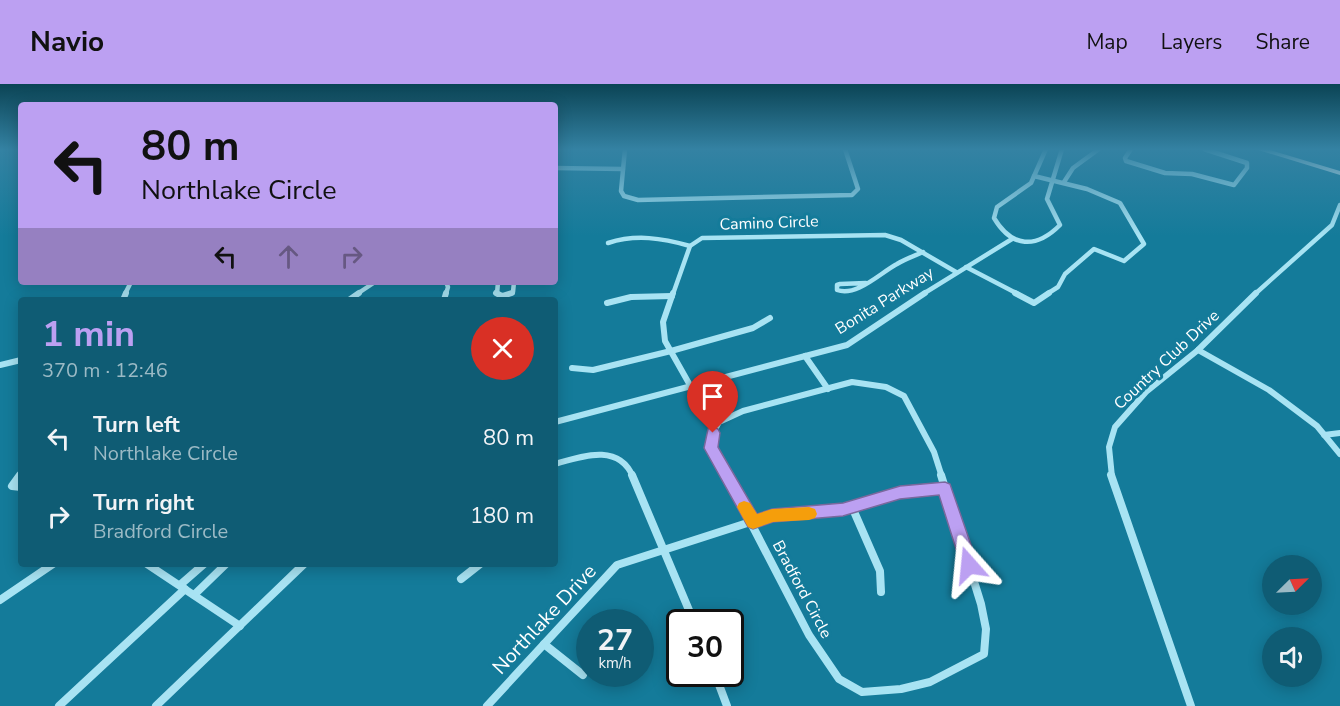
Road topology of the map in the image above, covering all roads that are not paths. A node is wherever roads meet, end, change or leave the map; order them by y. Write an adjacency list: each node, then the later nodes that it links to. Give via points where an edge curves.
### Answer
1 (623, 178): 2 (street, via 622,194 638,200 848,196 858,189)
2 (854, 178)
3 (1032, 178): 11 (street, via 1023,190 997,207 994,218 998,227)
4 (1047, 178): 8 (street)
5 (1067, 178): 9 (street)
6 (1207, 178): 7 (street, via 1234,185)
7 (1239, 178)
8 (1053, 179): 9 (street); 11 (street, via 1047,198 1060,225 1052,235 1036,240)
9 (1064, 182): 15 (street, via 1120,203 1144,244 1124,261 1094,249 1065,274 1058,287 1034,303)
10 (1340, 205): 25 (street, Country Club Drive, via 1332,225)
11 (1012, 239): 15 (street, Bonita Parkway)
12 (608, 243): 13 (street, via 648,237)
13 (690, 246): 14 (street, Camino Circle, via 702,238 872,234 901,240); 21 (street)
14 (923, 252): 16 (street, Camino Circle); 17 (street)
15 (966, 267): 16 (street, Bonita Parkway)
16 (956, 272): 27 (street, Bonita Parkway, via 847,345)
17 (866, 282): 17 (street, via 840,284 837,290 849,291)
18 (371, 285): 22 (street)
19 (498, 285): 20 (street, via 496,294 500,296 513,292)
20 (514, 285)
21 (672, 296): 23 (street, via 638,295); 26 (street, via 663,322 665,341)
22 (353, 297)
23 (607, 303)
24 (770, 318): 26 (street, via 753,328)
25 (1198, 350): 35 (street, via 1269,390); 64 (street, Country Club Drive, via 1146,392 1114,427 1109,447 1111,474)
26 (671, 351): 30 (street, via 593,370); 31 (street)
27 (806, 356): 31 (street, Bonita Parkway); 32 (street)
28 (18, 361): 29 (street)
29 (0, 365)
30 (572, 368)
31 (691, 387): 33 (street, Bonita Parkway)
32 (828, 389): 40 (street, Bradford Circle, via 852,382 897,390 934,452); 42 (street, Bradford Circle, via 743,411 719,422 711,448)
33 (558, 422)
34 (1340, 433): 35 (street)
35 (1324, 435): 36 (street)
36 (1340, 454)
37 (558, 463): 43 (street, via 608,454 621,458 628,465)
38 (18, 476): 39 (street, via 12,486)
39 (18, 487)
40 (945, 488): 41 (street, Northlake Drive, via 900,492); 42 (street, Bradford Circle, via 981,604 986,629 984,654 930,682 901,689 862,692 839,679 809,635)
41 (852, 507): 42 (street, Northlake Drive, via 772,515); 52 (street, via 879,571)
42 (753, 523): 43 (street, Northlake Drive)
43 (665, 549): 55 (street); 57 (street, Northlake Drive, via 617,565)
44 (49, 567): 54 (street)
45 (152, 567): 51 (street)
46 (201, 567): 51 (street)
47 (222, 567): 53 (street)
48 (301, 567): 56 (street)
49 (476, 567): 50 (street)
50 (461, 579)
51 (183, 587): 53 (street); 60 (street)
52 (881, 592)
53 (194, 595): 56 (street)
54 (0, 600)
55 (689, 609)
56 (240, 626): 61 (street)
57 (544, 644): 58 (street); 62 (street, Northlake Drive)
58 (576, 669)
59 (719, 687): 63 (street)
60 (58, 706)
61 (156, 706)
62 (487, 706)
63 (727, 706)
64 (1191, 706)

